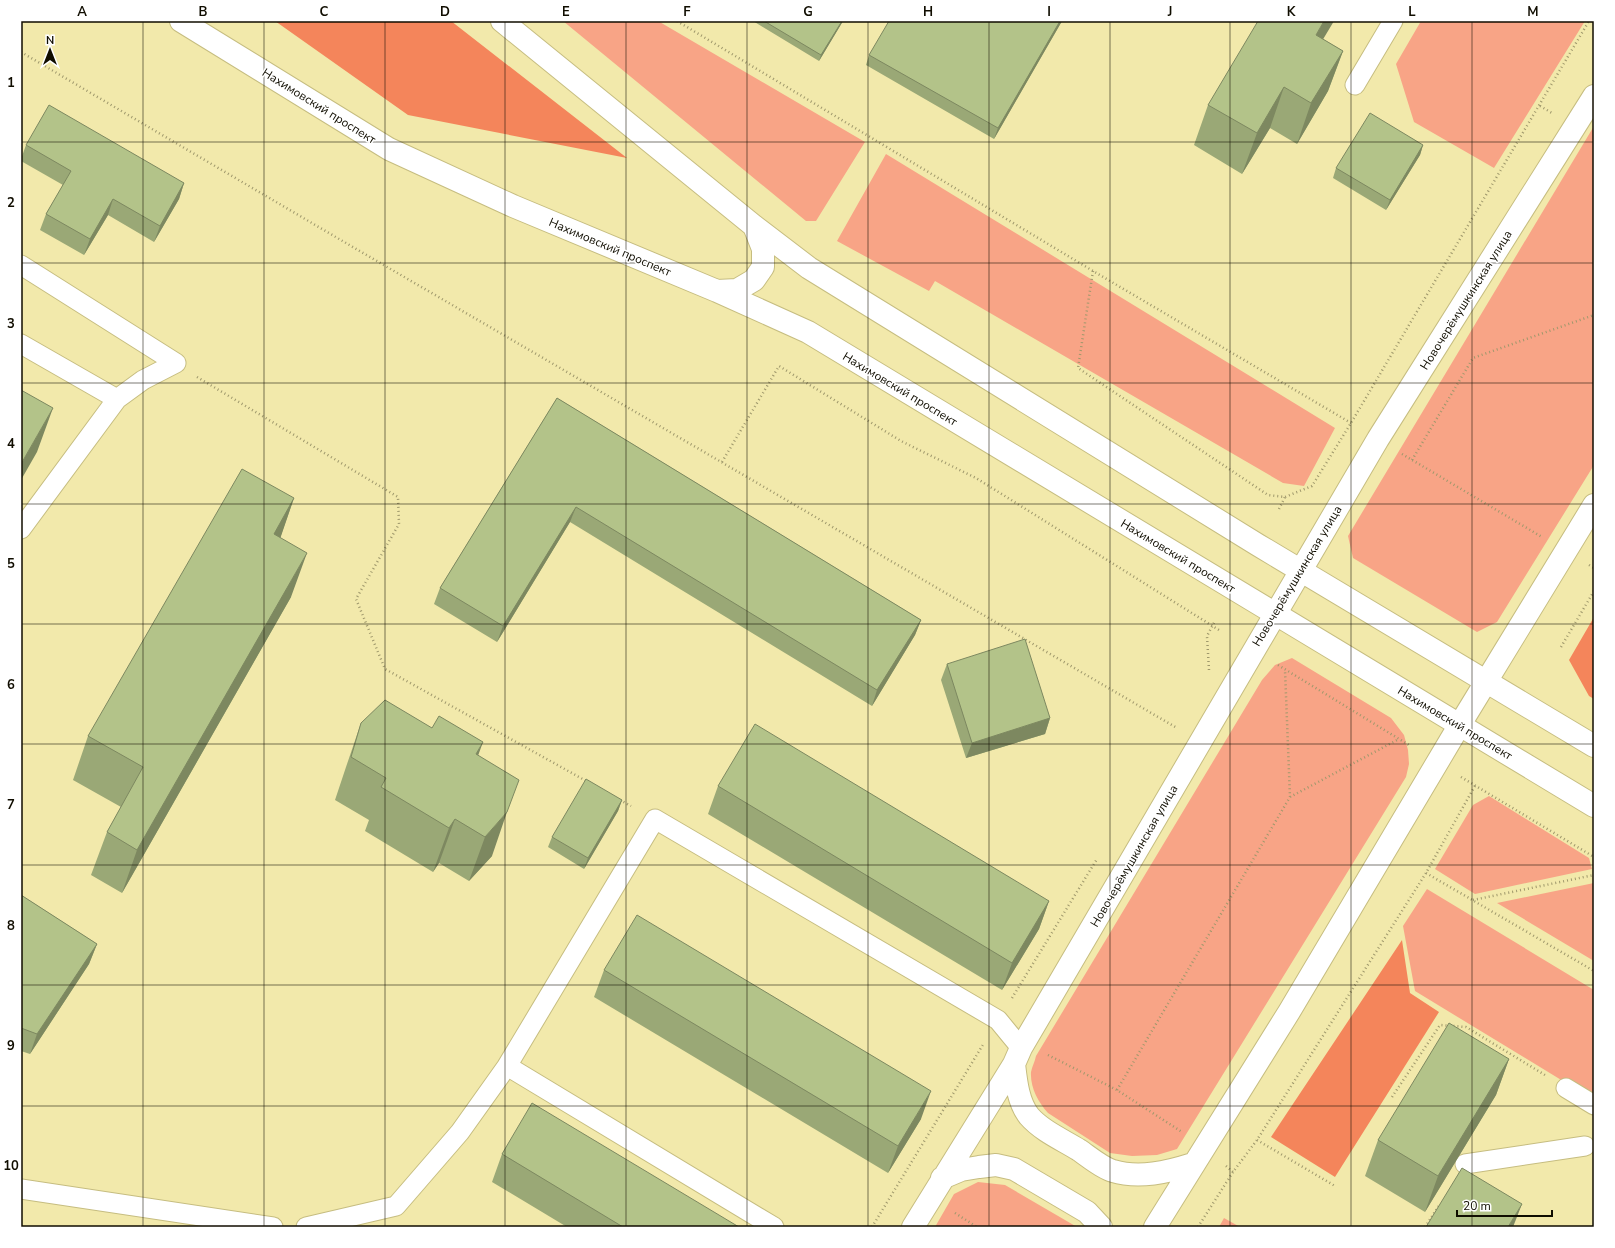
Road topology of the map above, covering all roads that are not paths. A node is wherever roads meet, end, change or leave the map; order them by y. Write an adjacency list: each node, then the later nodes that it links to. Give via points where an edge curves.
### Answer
1 (181, 21): 8 (main road, Нахимовский проспект, via 389,149 513,206)
2 (502, 21): 6 (main road)
3 (1393, 21): 4 (lane)
4 (1355, 84)
5 (1594, 96): 13 (main road, Новочерёмушкинская улица, via 1378,439)
6 (754, 226): 8 (main road, via 763,249 763,267 754,280 737,290); 13 (main road, via 809,268)
7 (21, 265): 10 (lane, via 176,364 142,380)
8 (717, 292): 14 (main road, Нахимовский проспект, via 808,332)
9 (21, 344): 10 (lane)
10 (117, 399): 12 (lane)
11 (1594, 505): 15 (main road)
12 (21, 529)
13 (1301, 570): 14 (main road, Новочерёмушкинская улица); 15 (main road)
14 (1275, 614): 16 (main road, Нахимовский проспект); 19 (main road, Новочерёмушкинская улица)
15 (1486, 681): 16 (main road); 17 (main road)
16 (1459, 726): 18 (main road, Нахимовский проспект); 24 (main road, via 1288,1012)
17 (1594, 746)
18 (1594, 806)
19 (1018, 1056): 20 (lane, via 998,1020 655,819); 24 (main road, via 1016,1082 1029,1115 1041,1127 1112,1171 1132,1174 1153,1173); 26 (main road, Новочерёмушкинская улица)
20 (508, 1066): 29 (lane, via 460,1132 396,1206); 30 (lane)
21 (1566, 1088): 22 (lane)
22 (1594, 1105)
23 (1585, 1146): 25 (lane)
24 (1193, 1164): 33 (main road)
25 (1465, 1164)
26 (942, 1178): 31 (main road, Новочерёмушкинская улица); 32 (main road, via 979,1166 1014,1169 1087,1212)
27 (21, 1189): 28 (lane)
28 (273, 1227)
29 (306, 1227)
30 (774, 1227)
31 (913, 1227)
32 (1101, 1227)
33 (1155, 1227)

